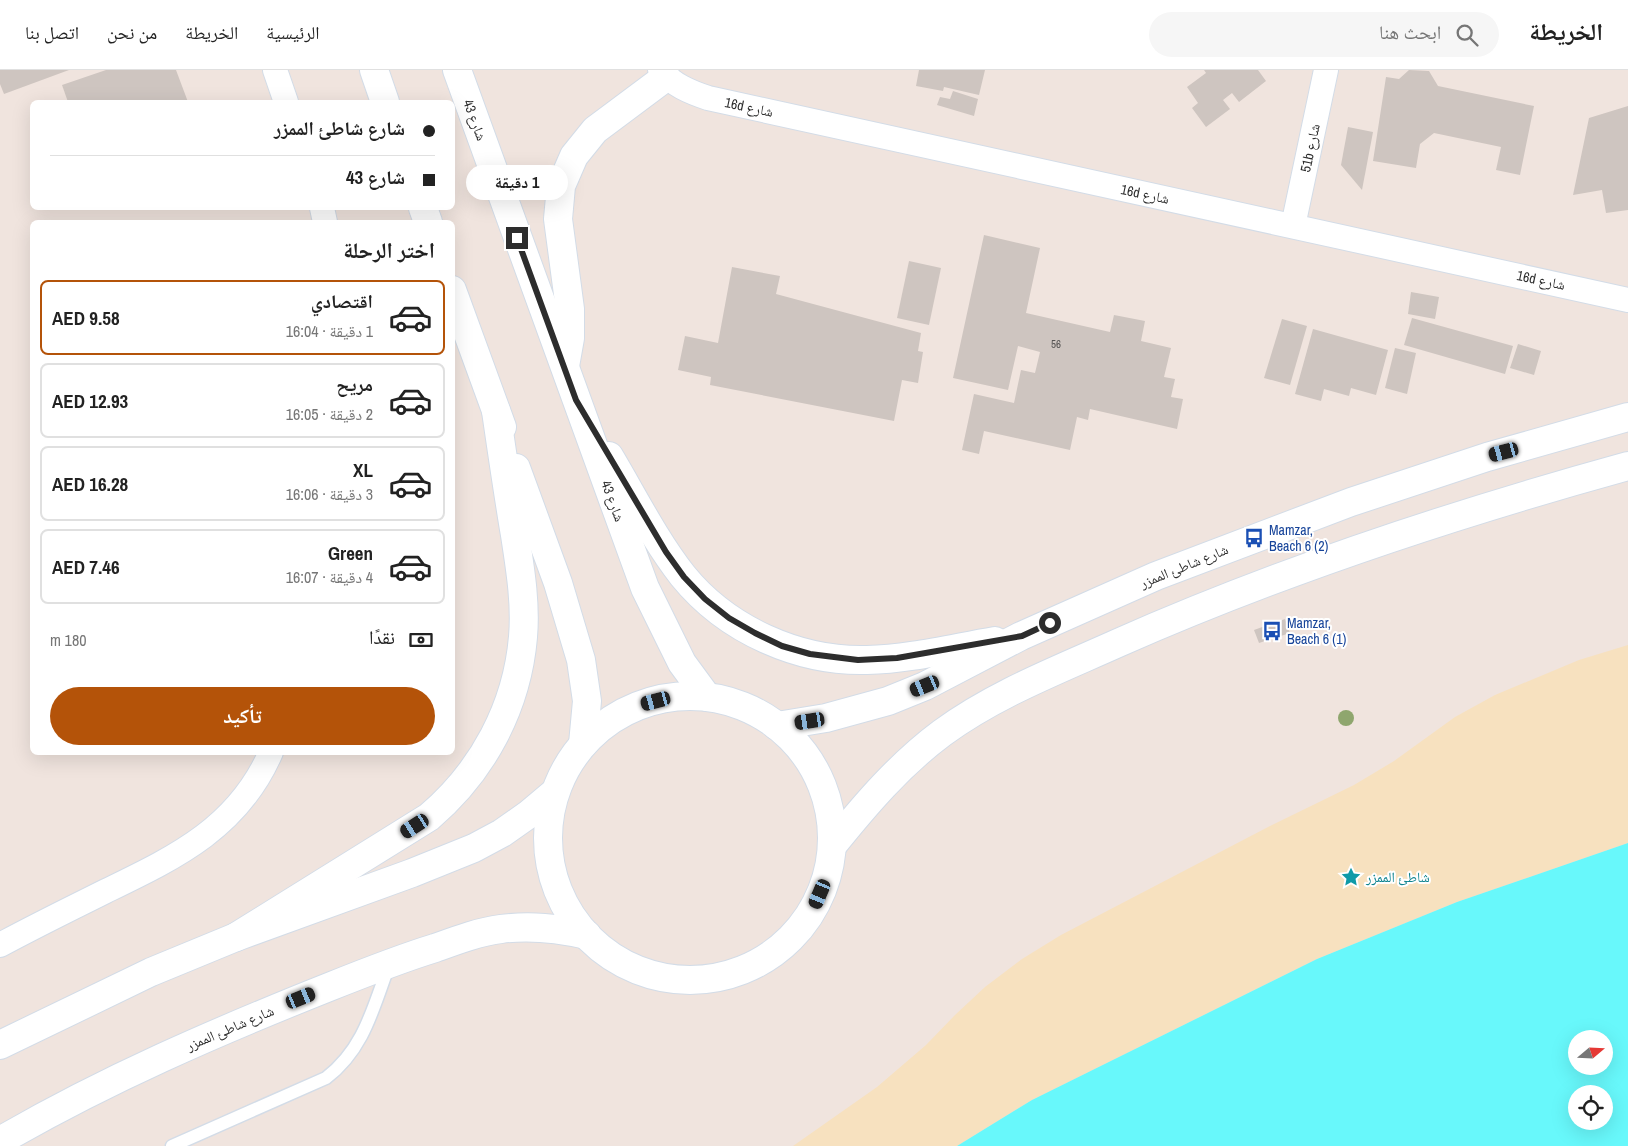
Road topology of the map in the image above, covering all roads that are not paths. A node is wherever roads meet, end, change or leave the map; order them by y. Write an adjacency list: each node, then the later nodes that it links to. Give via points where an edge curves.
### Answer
1 (275, 70): 7 (street)
2 (354, 70): 6 (main road)
3 (457, 70): 11 (main road, شارع 43)
4 (1326, 70): 8 (street, 51b شارع)
5 (663, 74): 8 (street, 16d شارع, via 685,90 708,98); 11 (main road, via 594,130 574,156 561,186 558,219 570,309 570,338)
6 (380, 88)
7 (285, 100)
8 (1293, 226): 10 (street, 16d شارع)
9 (455, 298): 13 (main road)
10 (1628, 300)
11 (564, 370): 12 (main road, شارع 43)
12 (576, 400): 16 (main road, via 684,577 729,618 755,633 782,646 810,654 858,660 897,658); 17 (main road, شارع 43, via 645,588 682,663)
13 (496, 411): 19 (main road, via 561,591 581,660 587,701); 24 (main road, via 522,584 523,636 514,688 495,736 466,780 429,817)
14 (1628, 417): 16 (main road, شارع شاطئ الممزر, via 1487,456 1351,502 1173,570)
15 (1628, 466): 22 (main road, via 1370,543 1165,622 1005,694 956,724 916,754 865,805)
16 (1022, 636): 18 (main road, شارع شاطئ الممزر, via 925,686 888,701 826,718)
17 (706, 697): 18 (main road, via 732,702); 19 (main road, via 672,697 639,705 609,721)
18 (777, 726): 22 (main road, via 800,749 818,776 828,806)
19 (583, 744): 21 (main road, via 566,767)
20 (269, 755): 25 (street, via 238,806 200,841)
21 (554, 793): 23 (main road, via 548,825 549,858 558,889 573,918); 24 (main road, via 516,824 474,848)
22 (832, 846): 23 (main road, via 827,879 814,910 794,936 769,958 739,973 707,980 674,980 649,974 612,956)
23 (587, 935): 26 (main road, شارع شاطئ الممزر, via 555,927 500,929)
24 (236, 937): 27 (main road, via 151,972)
25 (0, 945)
26 (390, 962): 28 (main road, شارع شاطئ الممزر, via 184,1047 104,1085); 29 (lane, via 361,1038 339,1068 326,1078)
27 (0, 1045)
28 (0, 1141)
29 (172, 1146)

